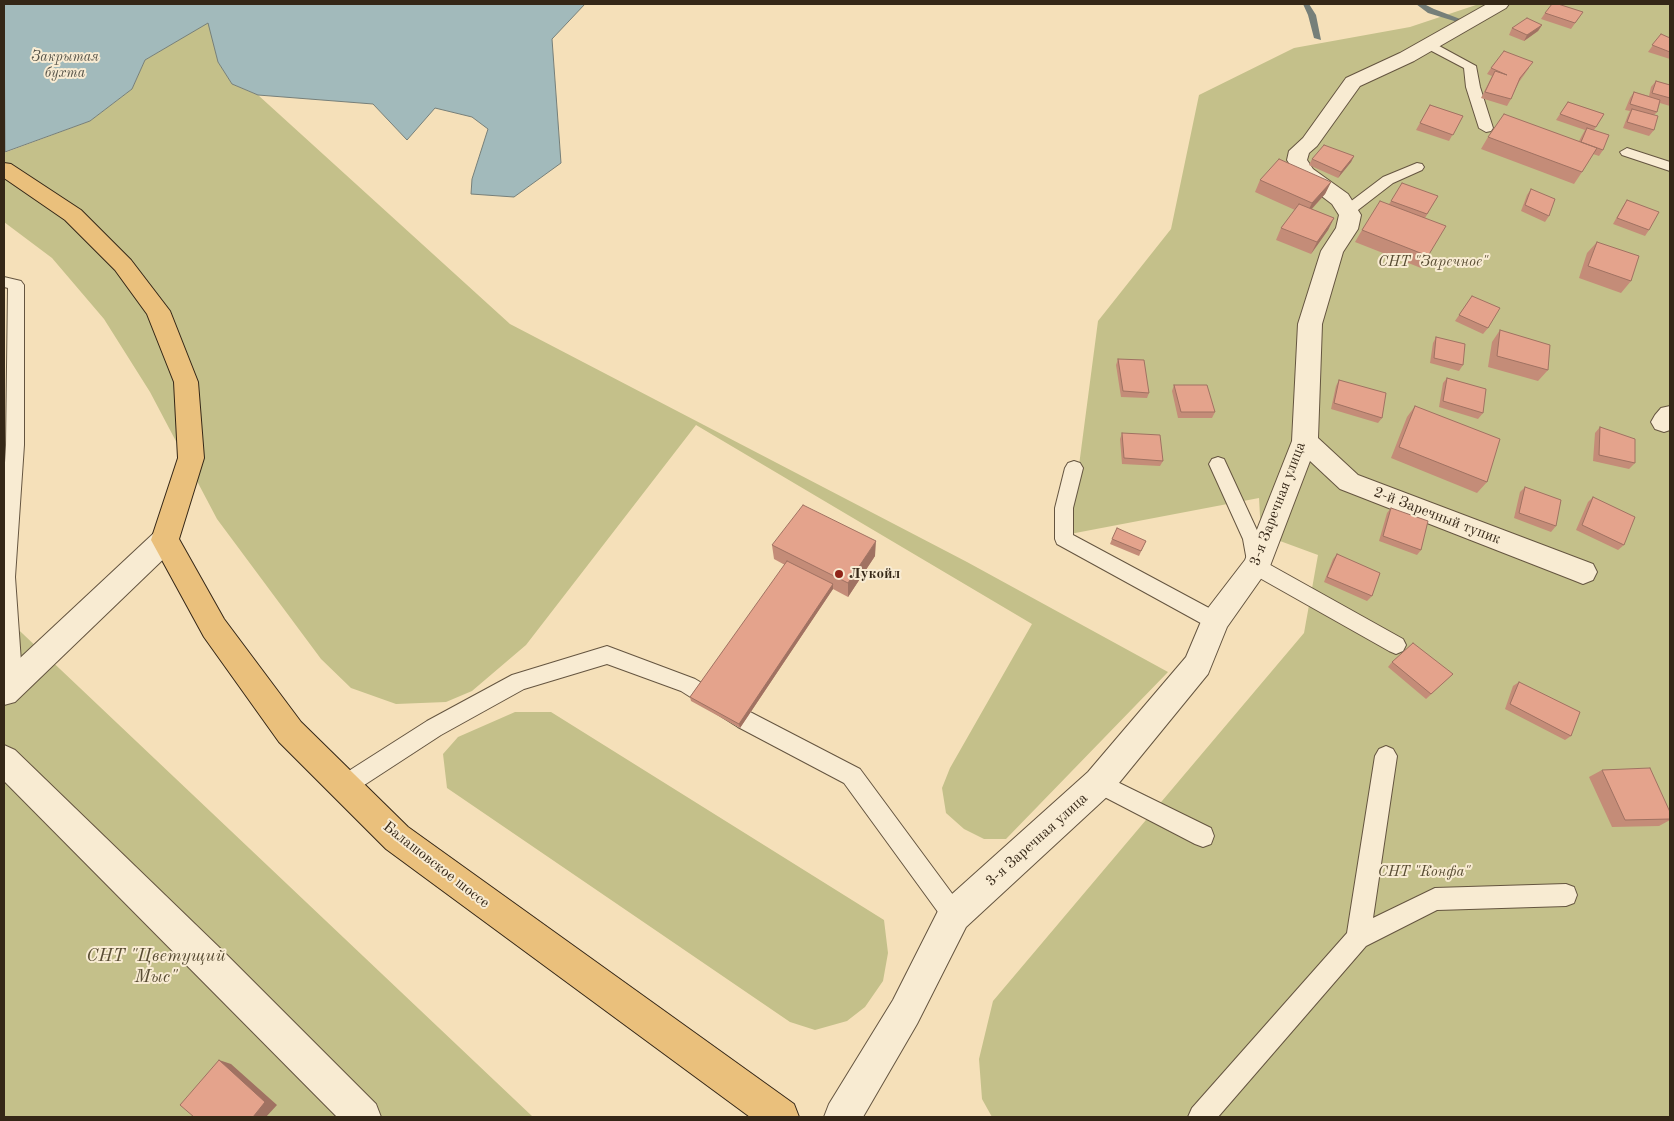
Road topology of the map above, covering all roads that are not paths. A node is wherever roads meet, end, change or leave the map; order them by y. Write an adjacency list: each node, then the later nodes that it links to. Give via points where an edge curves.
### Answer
1 (1500, 4): 2 (street)
2 (1430, 44): 3 (lane, via 1470,66); 8 (street, via 1353,82 1310,142 1299,151 1297,160 1305,173 1340,199)
3 (1486, 128)
4 (1627, 152): 6 (lane)
5 (1417, 167): 8 (lane, via 1388,180 1351,208)
6 (1670, 167)
7 (4, 169): 13 (main road, via 73,215 123,265 158,311 186,382 191,458)
8 (1350, 215): 10 (street, 3-я Заречная улица, via 1347,229 1332,251 1310,324)
9 (4, 282): 18 (lane, via 16,285 15,445 6,577 11,662)
10 (1305, 441): 14 (street, 3-я Заречная улица); 15 (street, 2-й Заречный тупик, via 1349,482)
11 (1218, 464): 14 (lane, via 1252,540)
12 (1074, 468): 16 (lane, via 1064,508 1064,539)
13 (165, 540): 19 (street); 23 (main road, Балашовское шоссе, via 214,628 290,732)
14 (1256, 566): 16 (street, 3-я Заречная улица); 17 (lane)
15 (1583, 572)
16 (1215, 621): 22 (street, 3-я Заречная улица, via 1198,665)
17 (1396, 645)
18 (4, 672)
19 (4, 692)
20 (1386, 756): 27 (lane)
21 (4, 760): 28 (street)
22 (1099, 783): 24 (lane); 26 (street, 3-я Заречная улица)
23 (344, 786): 26 (lane, via 434,728 518,681 607,654 688,685 745,720 852,776); 29 (main road, Балашовское шоссе, via 397,838)
24 (1203, 836)
25 (1566, 895): 27 (lane, via 1435,899)
26 (954, 915): 30 (street, 3-я Заречная улица, via 905,1012)
27 (1358, 938): 31 (lane)
28 (363, 1117)
29 (781, 1117)
30 (842, 1117)
31 (1201, 1117)

